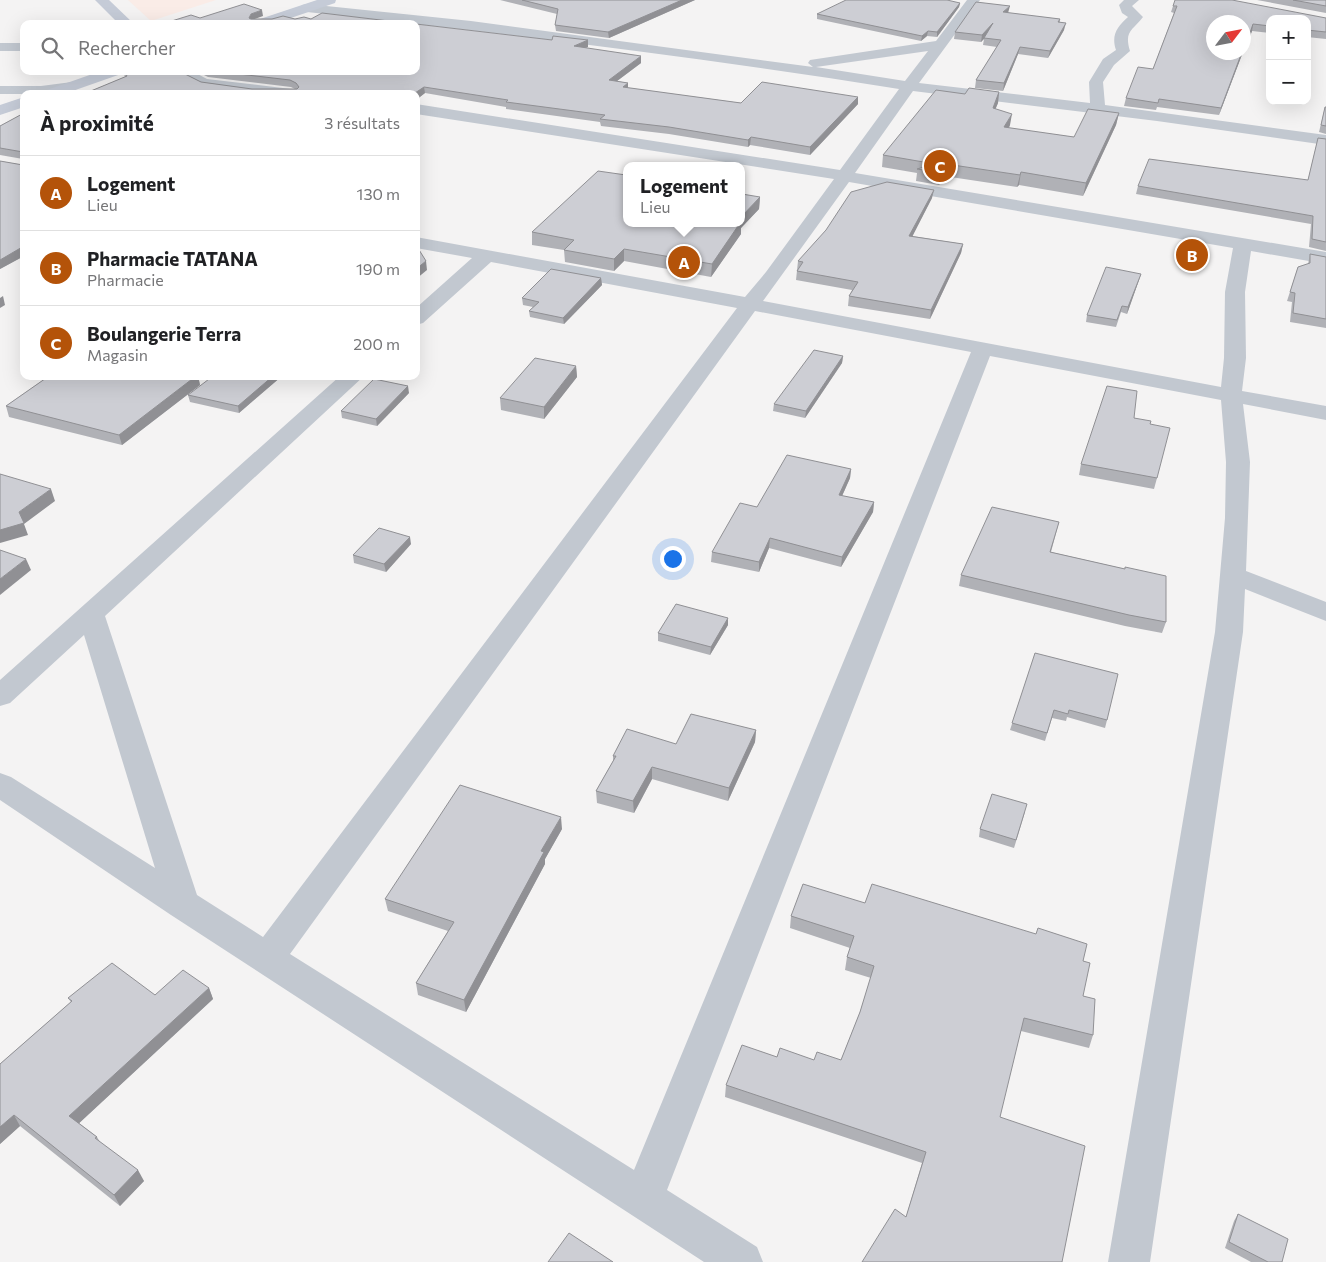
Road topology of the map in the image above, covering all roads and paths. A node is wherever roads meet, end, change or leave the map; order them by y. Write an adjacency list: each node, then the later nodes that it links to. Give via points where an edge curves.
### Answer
1 (101, 0): 6 (street)
2 (330, 0): 5 (street)
3 (974, 0): 8 (street)
4 (1133, 0): 20 (street, via 1125,5 1136,17 1122,31 1119,40 1123,51 1108,62 1096,82)
5 (307, 8): 7 (street); 11 (street, via 471,25)
6 (123, 20)
7 (271, 20)
8 (940, 45): 11 (street); 15 (street)
9 (0, 47): 10 (street)
10 (20, 47)
11 (786, 67): 15 (street)
12 (104, 75): 14 (street)
13 (189, 75): 18 (street, via 203,82)
14 (72, 86): 16 (street); 17 (street)
15 (909, 86): 20 (street); 24 (street)
16 (0, 90)
17 (60, 90)
18 (262, 90)
19 (20, 103): 21 (street)
20 (1097, 108): 23 (street)
21 (0, 110)
22 (420, 110): 24 (street)
23 (1326, 140)
24 (846, 176): 26 (street); 29 (street)
25 (420, 243): 27 (street)
26 (1244, 244): 28 (street); 33 (street, via 1235,292 1235,358)
27 (487, 255): 29 (street); 30 (street)
28 (1326, 258)
29 (750, 304): 31 (street); 41 (street)
30 (420, 315)
31 (983, 348): 33 (street); 42 (street)
32 (349, 380): 37 (street)
33 (1231, 394): 34 (street); 35 (street, via 1238,462)
34 (1326, 413)
35 (1233, 575): 36 (street); 44 (street, via 1229,632)
36 (1326, 612)
37 (91, 614): 38 (street); 40 (street)
38 (0, 696)
39 (0, 785): 40 (street)
40 (183, 905): 41 (street)
41 (267, 958): 42 (street)
42 (643, 1199): 43 (street)
43 (742, 1262)
44 (1129, 1262)

